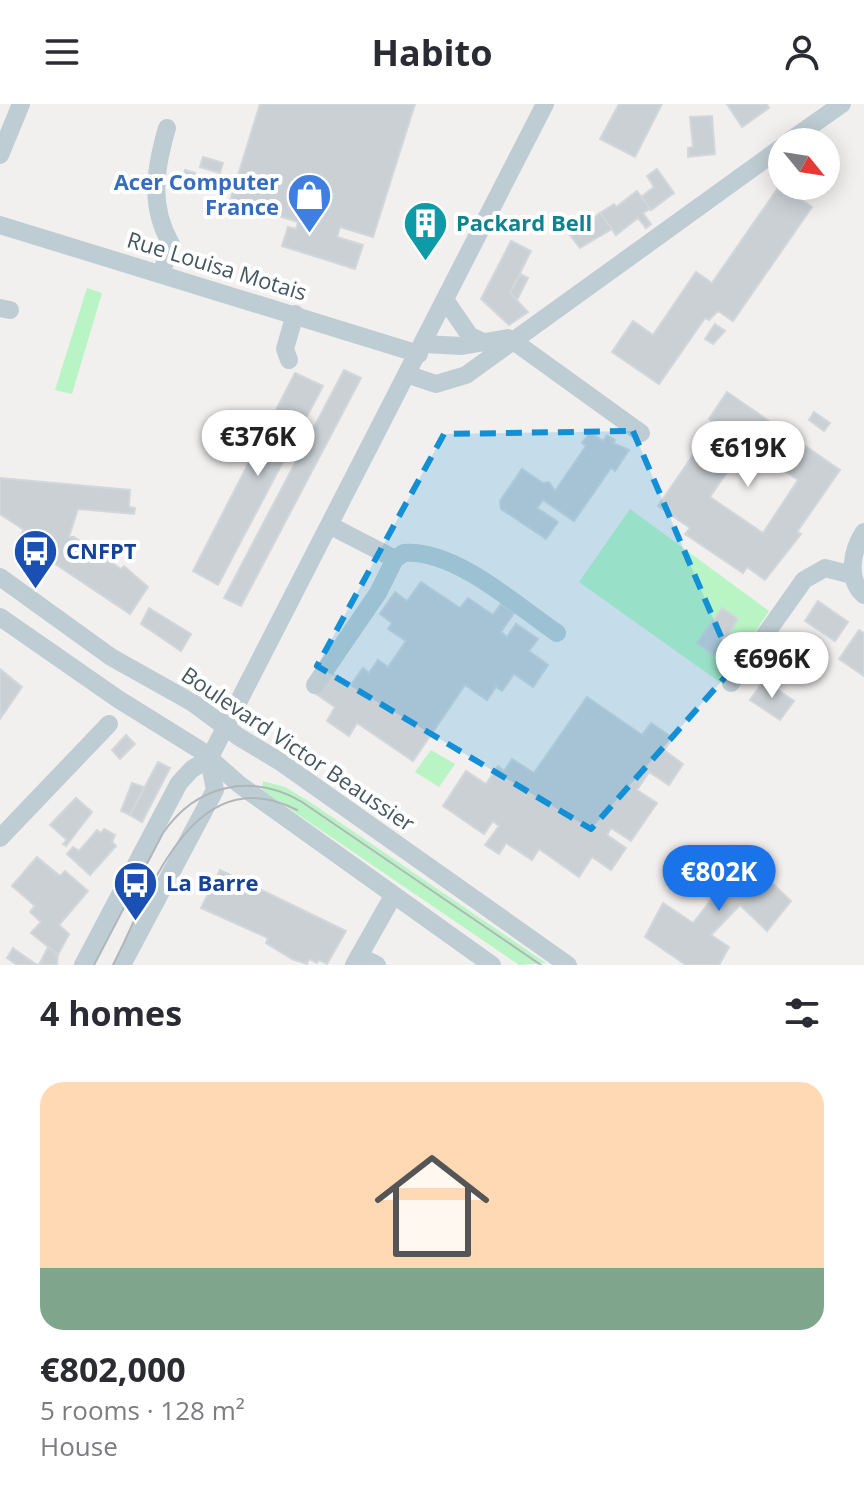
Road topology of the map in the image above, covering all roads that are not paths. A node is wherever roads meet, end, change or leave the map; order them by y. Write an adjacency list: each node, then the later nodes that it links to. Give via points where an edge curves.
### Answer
1 (8, 104): 7 (street)
2 (21, 104): 8 (street)
3 (545, 104): 12 (street)
4 (842, 104): 6 (street)
5 (167, 128): 11 (street, via 155,181 159,223 171,244)
6 (808, 128)
7 (0, 136)
8 (0, 155)
9 (768, 157): 13 (street)
10 (0, 225): 11 (street, Rue Louisa Motais)
11 (161, 274): 16 (street, Rue Louisa Motais)
12 (446, 301): 14 (street, via 470,336); 16 (street)
13 (515, 337): 14 (street, Rue Louisa Motais); 18 (street); 19 (street)
14 (488, 344): 15 (street, Rue Louisa Motais)
15 (462, 346): 16 (street, Rue Louisa Motais); 18 (street, via 469,358)
16 (421, 349): 17 (street)
17 (409, 375): 18 (street, via 436,384); 20 (street)
18 (466, 375)
19 (641, 433)
20 (331, 526): 22 (street); 31 (street)
21 (864, 532): 23 (street)
22 (395, 559): 27 (street, via 410,552 452,564); 29 (street)
23 (852, 575): 25 (street); 28 (street, via 825,568 804,580)
24 (0, 577): 31 (street, Boulevard Victor Beaussier, via 111,657 193,703)
25 (864, 595)
26 (0, 617): 32 (street)
27 (557, 633)
28 (731, 683)
29 (315, 685)
30 (109, 724): 33 (street)
31 (225, 728): 32 (street); 40 (street, Boulevard Victor Beaussier)
32 (209, 759): 34 (street); 36 (street, via 179,783); 37 (street, via 215,790)
33 (0, 838)
34 (393, 896): 35 (street); 39 (street)
35 (357, 960): 38 (street)
36 (83, 965)
37 (122, 965)
38 (377, 965)
39 (492, 965)
40 (568, 965)

